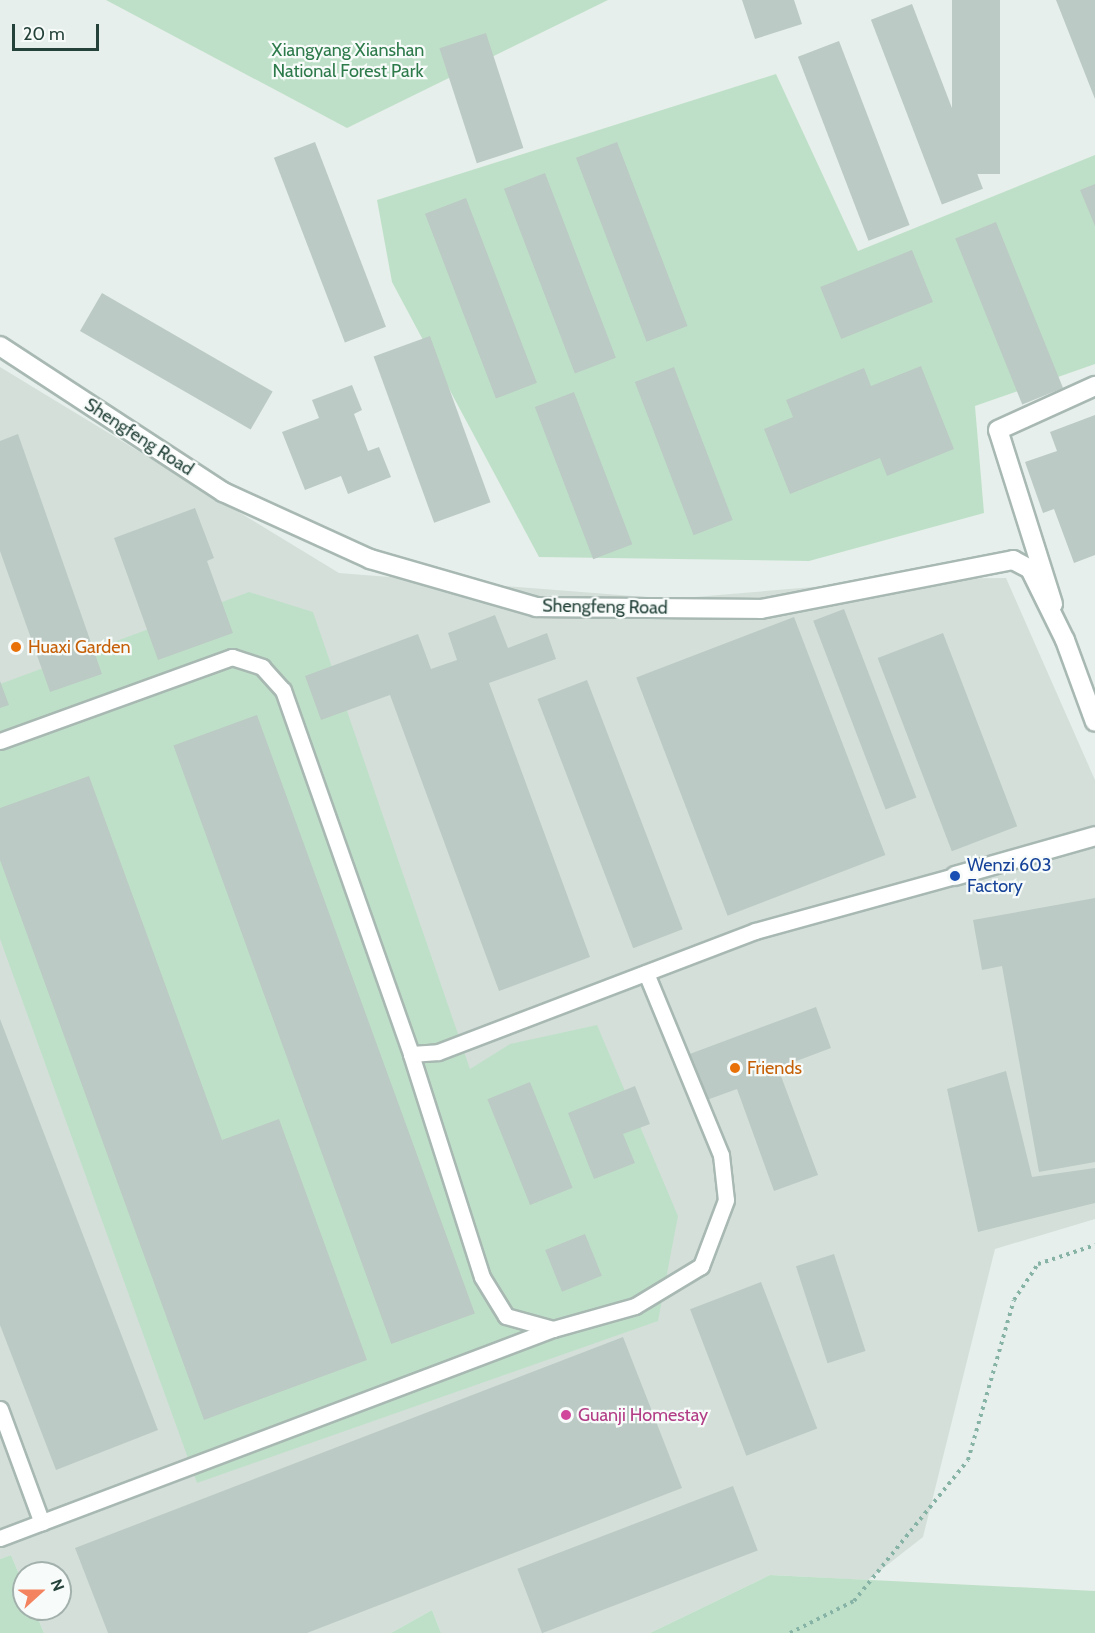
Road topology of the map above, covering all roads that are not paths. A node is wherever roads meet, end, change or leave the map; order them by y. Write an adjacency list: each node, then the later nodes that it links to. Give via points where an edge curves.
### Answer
1 (0, 346): 3 (street, Shengfeng Road, via 223,492 370,559 536,607 760,609 1013,560 1030,569)
2 (1095, 386): 3 (street, via 998,430)
3 (1065, 640): 4 (street, Shengfeng Road)
4 (1095, 722)
5 (0, 741): 9 (lane, via 232,657 262,667 283,690)
6 (1095, 836): 7 (street)
7 (955, 876): 8 (lane, via 756,931)
8 (646, 973): 9 (lane, via 438,1052); 10 (lane, via 721,1155 726,1200 701,1266 635,1306)
9 (411, 1054): 10 (lane, via 482,1277 506,1316)
10 (553, 1329): 12 (lane)
11 (0, 1409): 12 (lane)
12 (42, 1523): 13 (lane)
13 (0, 1538)

